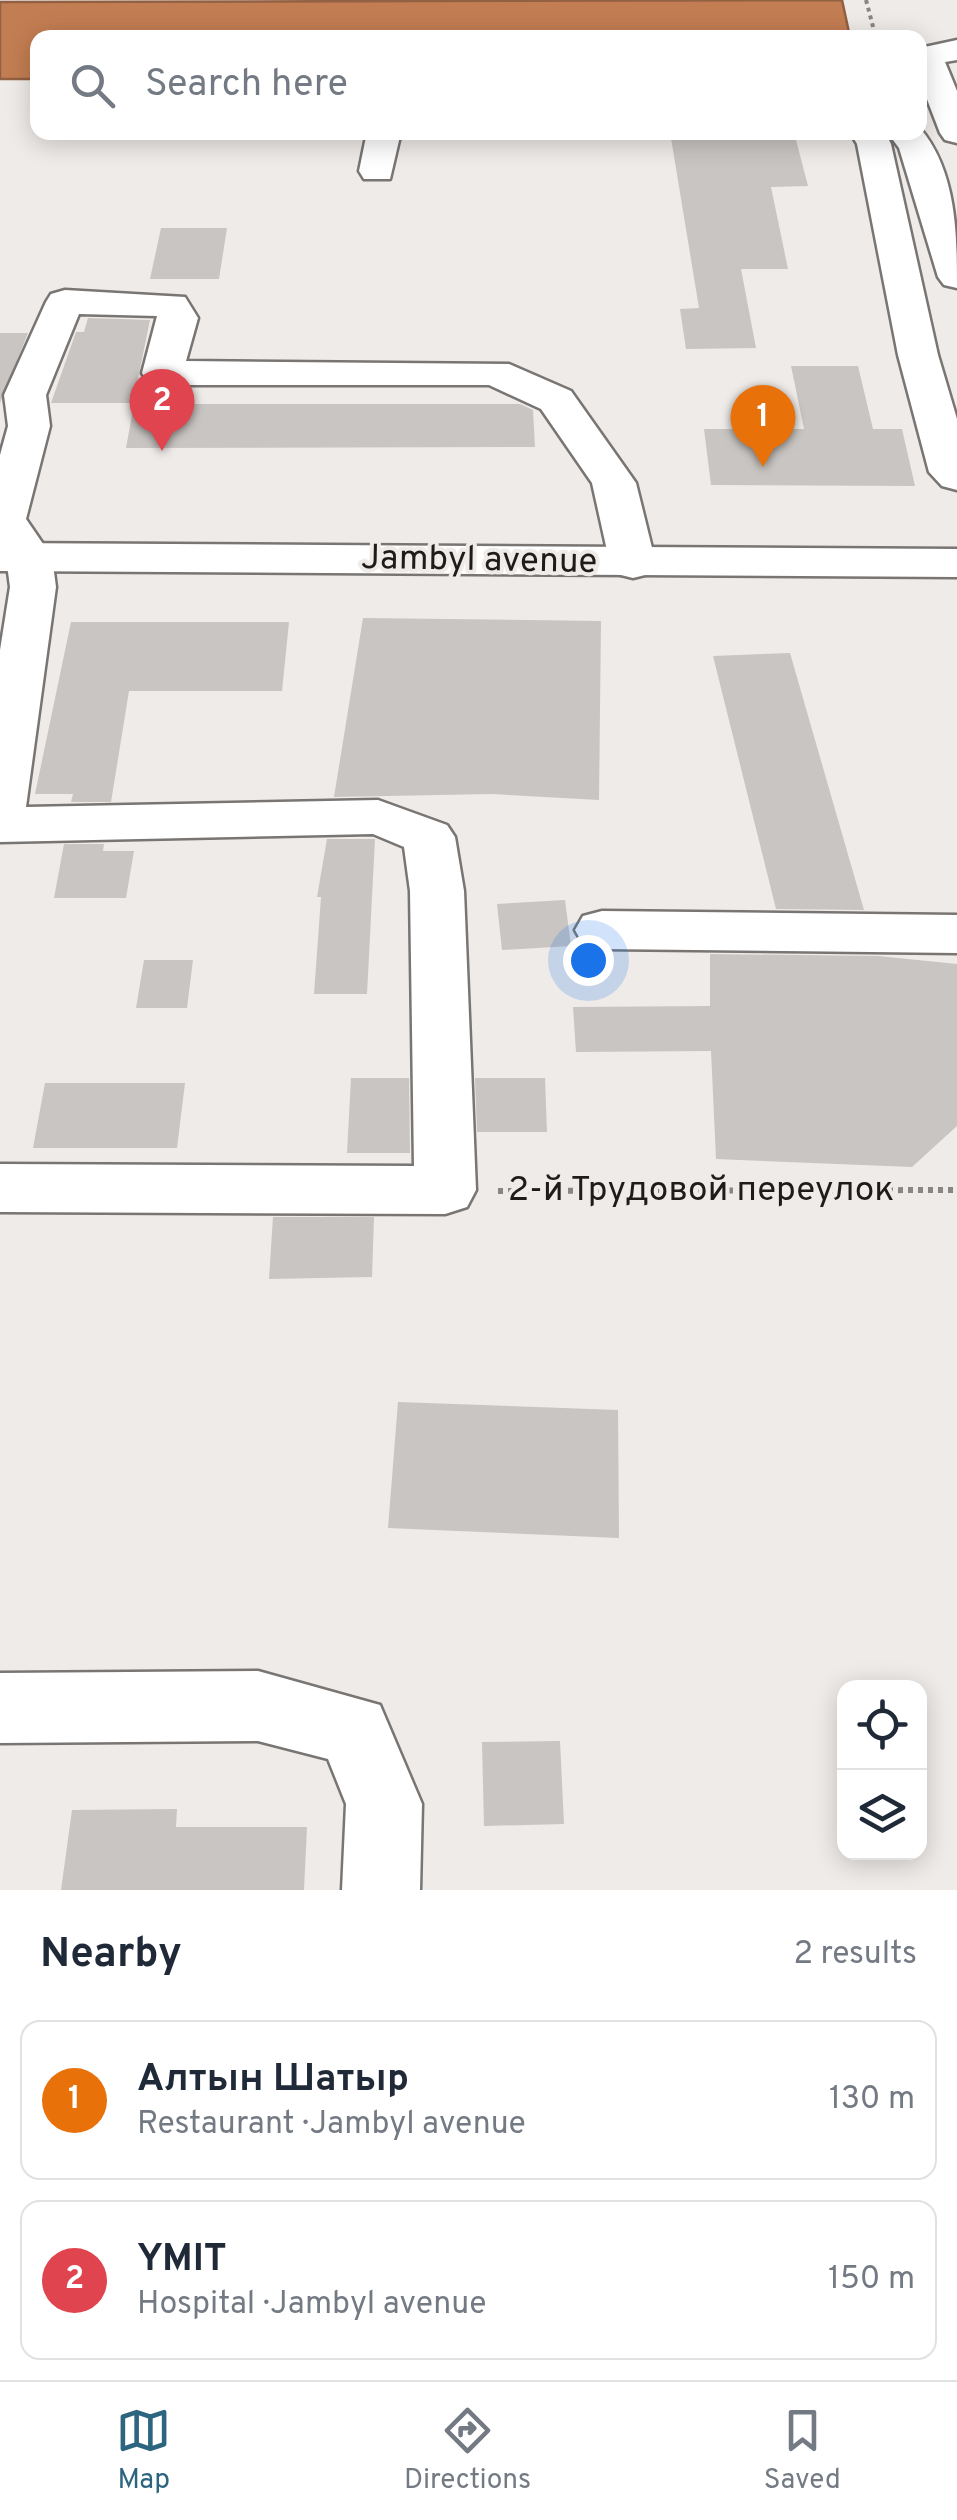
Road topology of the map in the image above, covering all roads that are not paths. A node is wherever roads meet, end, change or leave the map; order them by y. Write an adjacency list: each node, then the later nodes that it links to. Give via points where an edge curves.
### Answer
1 (957, 50): 2 (street)
2 (927, 56)
3 (927, 58): 4 (street)
4 (957, 133)
5 (383, 140): 10 (street)
6 (888, 140): 12 (street, via 918,355)
7 (889, 140): 11 (street)
8 (905, 140): 9 (street)
9 (957, 146)
10 (378, 171)
11 (957, 277)
12 (955, 474)
13 (15, 557): 15 (street, Jambyl avenue); 15 (street, via 4,519 29,426 25,396 65,302 171,305 178,318 162,373 495,373 556,400 614,483); 16 (street, via 34,587)
14 (957, 563): 15 (street, Jambyl avenue)
15 (634, 564)
16 (0, 812)
17 (0, 825): 20 (street, via 378,817 429,837 438,891 445,1190)
18 (602, 930): 19 (street)
19 (957, 934)
20 (0, 1188)
21 (0, 1708): 22 (street, via 258,1706 354,1730 384,1804)
22 (381, 1890)

